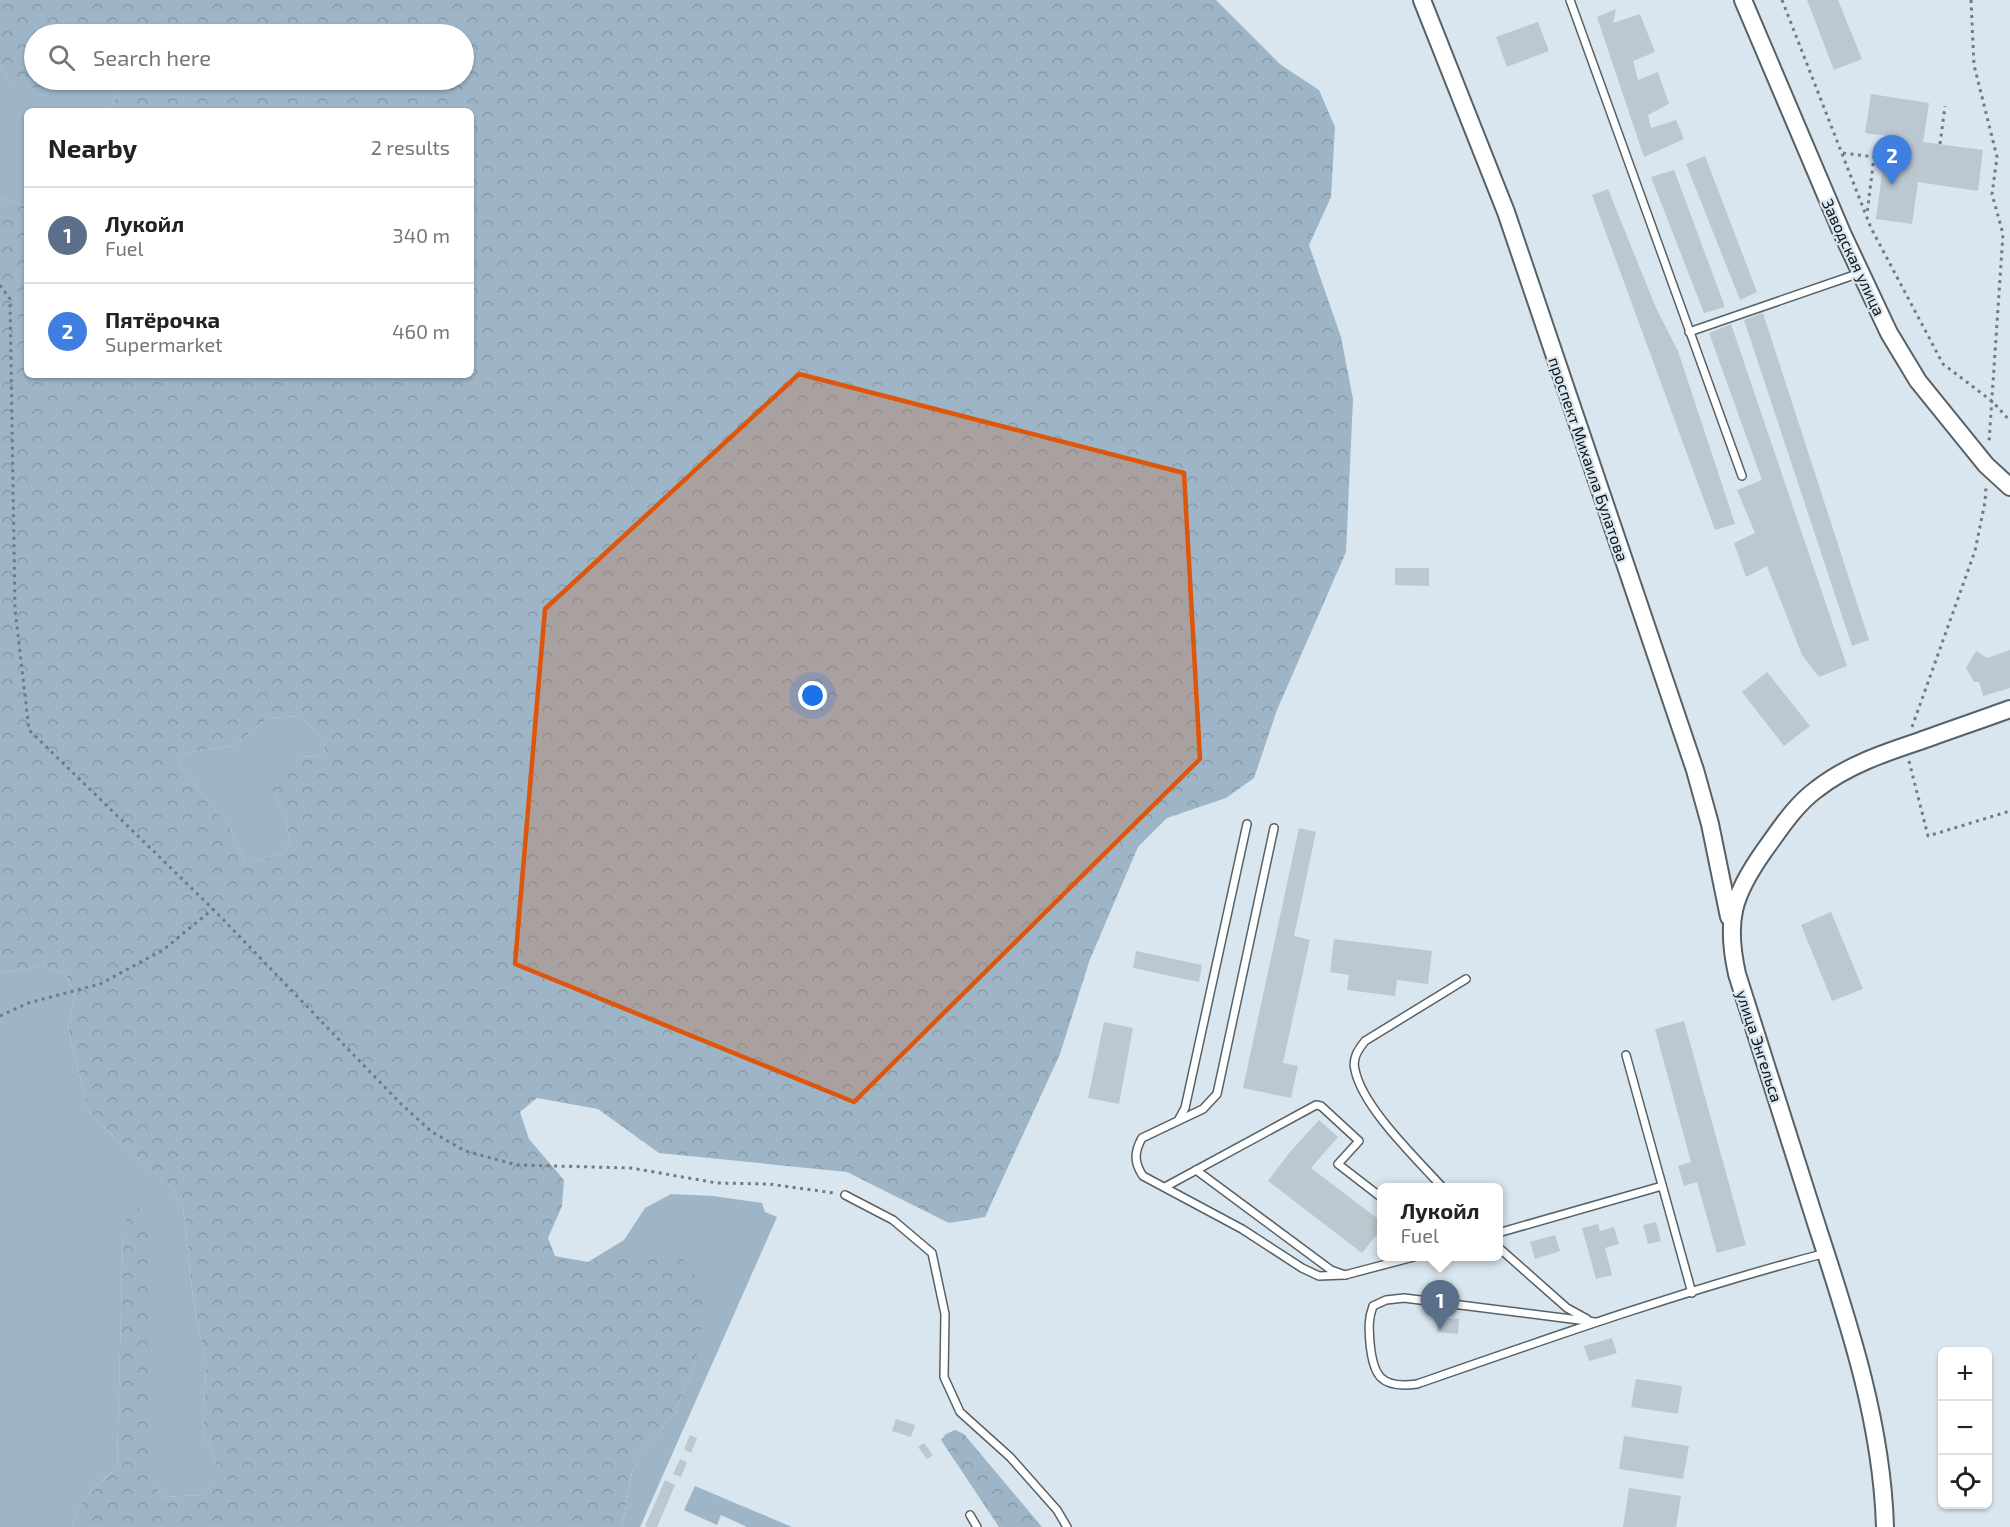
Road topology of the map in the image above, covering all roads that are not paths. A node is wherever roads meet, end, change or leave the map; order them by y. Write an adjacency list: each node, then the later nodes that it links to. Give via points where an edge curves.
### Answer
1 (1422, 0): 11 (street, проспект Михаила Булатова, via 1506,212 1695,770)
2 (1570, 0): 5 (lane)
3 (1743, 0): 4 (street, Заводская улица)
4 (1860, 273): 5 (lane); 7 (street, Заводская улица, via 1918,381 1986,465)
5 (1689, 332): 6 (lane)
6 (1742, 476)
7 (2010, 487)
8 (2010, 709): 11 (street, улица Энгельса, via 1870,759 1816,789 1787,819 1746,879 1733,908)
9 (1247, 824): 14 (lane, via 1185,1108)
10 (1274, 828): 14 (lane, via 1217,1094 1203,1109)
11 (1731, 925): 23 (street, улица Энгельса, via 1737,974)
12 (1466, 980): 16 (lane, via 1365,1041 1355,1054 1354,1069 1376,1112)
13 (1626, 1055): 17 (lane)
14 (1177, 1121): 18 (lane, via 1142,1138 1137,1146 1137,1168 1143,1176)
15 (1196, 1170): 18 (lane); 19 (lane, via 1316,1105 1359,1141 1338,1164); 25 (lane, via 1331,1270)
16 (1439, 1183)
17 (1662, 1186): 21 (lane); 26 (lane)
18 (1165, 1187): 25 (lane, via 1242,1229 1302,1268 1319,1276)
19 (1377, 1194)
20 (845, 1195): 30 (lane, via 893,1220 932,1253 945,1314 944,1377 960,1412 1010,1458 1057,1510)
21 (1503, 1232)
22 (1503, 1251): 27 (lane, via 1567,1308)
23 (1826, 1254): 26 (lane); 31 (street, улица Энгельса, via 1852,1334 1871,1412)
24 (1400, 1261): 25 (lane)
25 (1345, 1275)
26 (1692, 1293): 27 (lane)
27 (1595, 1322): 27 (lane, via 1404,1298 1373,1306 1368,1317 1376,1373 1386,1383 1403,1386)
28 (970, 1515): 29 (lane)
29 (977, 1527)
30 (1067, 1527)
31 (1885, 1527)

